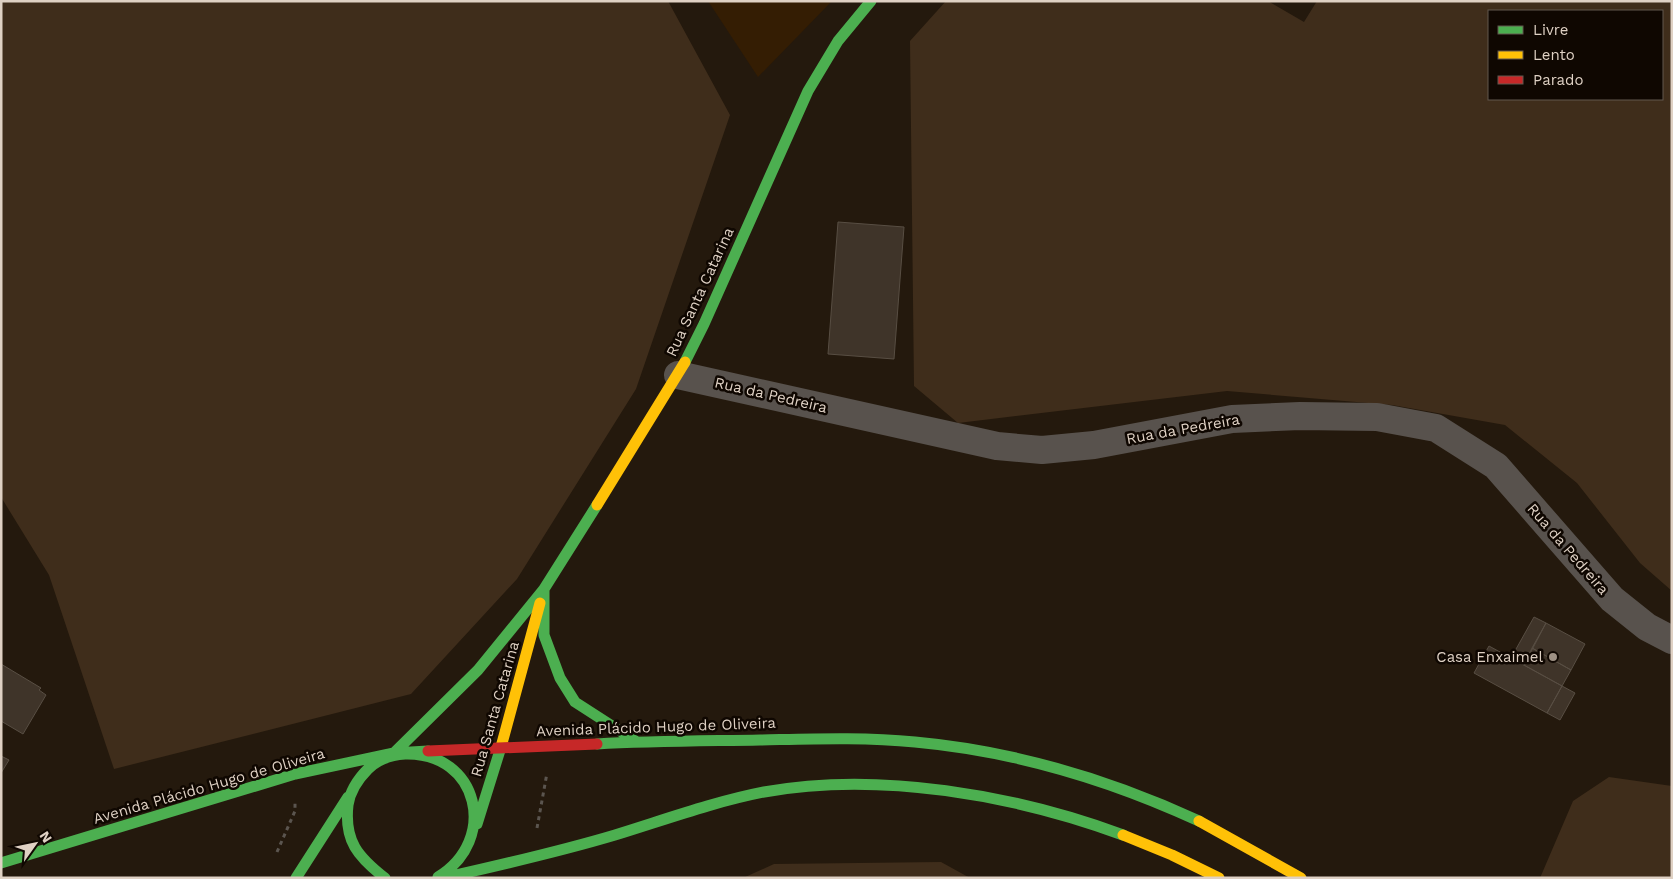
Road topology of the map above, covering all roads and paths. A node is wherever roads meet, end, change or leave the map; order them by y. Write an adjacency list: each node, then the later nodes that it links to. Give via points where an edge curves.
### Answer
1 (871, 1): 2 (main road, Rua Santa Catarina, via 838,42 808,91 704,324)
2 (678, 374): 3 (main road, Rua Santa Catarina); 4 (street, Rua da Pedreira, via 997,446 1042,450 1094,445 1232,419 1300,416 1377,418 1436,428 1496,466 1612,599 1647,627)
3 (544, 590): 5 (main road, via 544,635 560,678 575,702); 6 (main road, Rua Santa Catarina); 7 (main road, Rua Santa Catarina, via 478,670)
4 (1672, 640)
5 (637, 742): 6 (main road, Avenida Plácido Hugo de Oliveira); 18 (main road, Avenida Plácido Hugo de Oliveira, via 860,738 918,742 998,754 1086,776 1149,798 1202,823)
6 (502, 747): 7 (main road, Avenida Plácido Hugo de Oliveira); 10 (main road, Rua Santa Catarina)
7 (394, 753): 8 (main road, Avenida Plácido Hugo de Oliveira); 9 (main road, via 374,764 360,777); 10 (main road, via 431,756 462,779 471,797 475,816)
8 (295, 774): 11 (path, via 295,811); 12 (main road, Avenida Plácido Hugo de Oliveira)
9 (350, 794): 13 (main road); 14 (main road, via 345,813 354,851 367,867)
10 (473, 836): 15 (main road, Rua Santa Catarina, via 466,852 454,866)
11 (273, 861)
12 (1, 863)
13 (296, 878)
14 (385, 878)
15 (436, 878)
16 (443, 878): 17 (main road, via 531,858 722,802 785,789 848,783 972,796 1064,817 1126,836)
17 (1219, 878)
18 (1301, 878)

